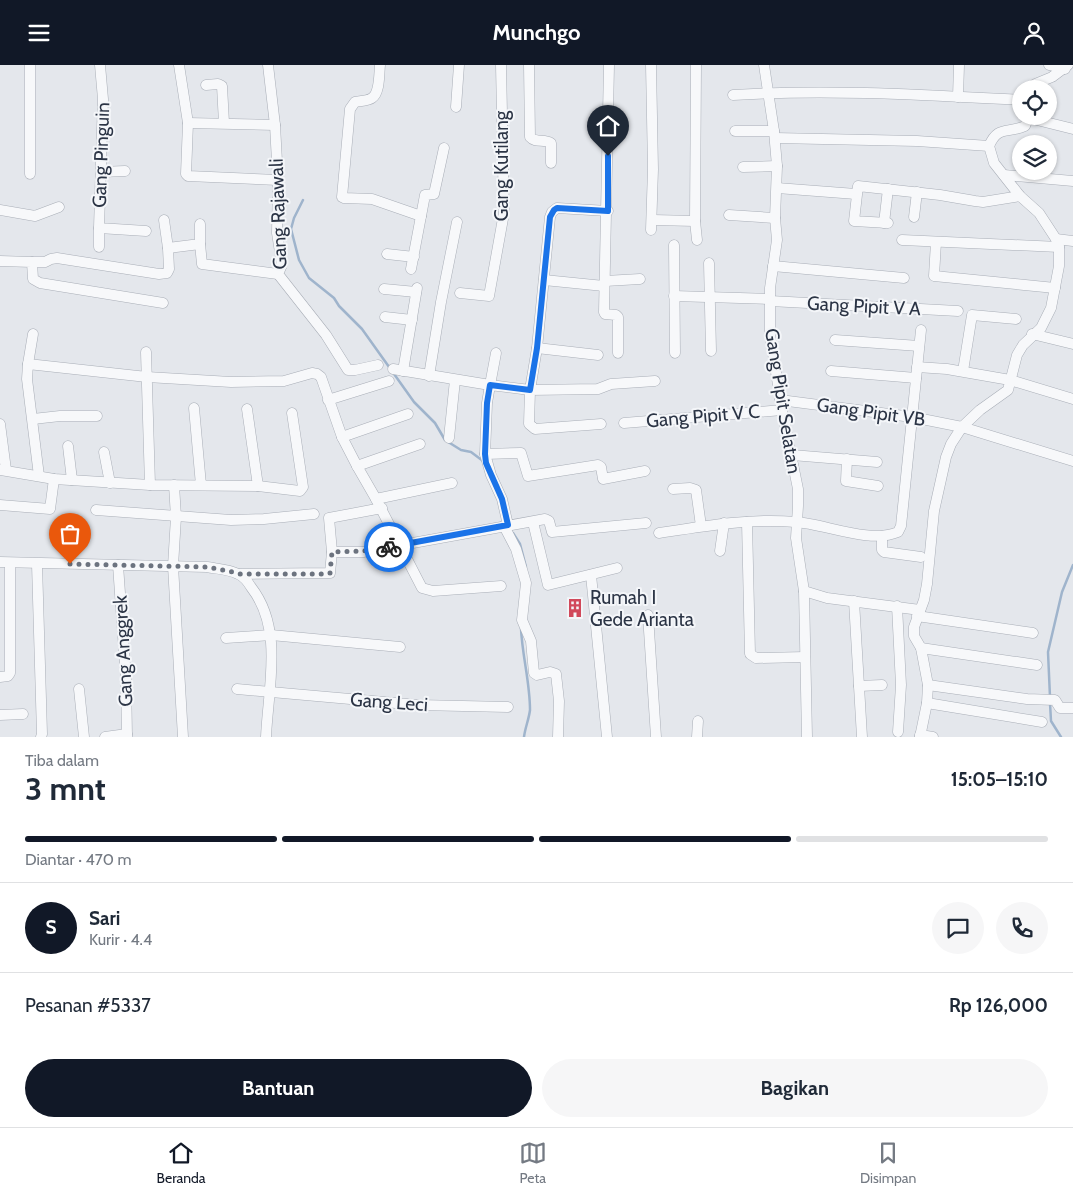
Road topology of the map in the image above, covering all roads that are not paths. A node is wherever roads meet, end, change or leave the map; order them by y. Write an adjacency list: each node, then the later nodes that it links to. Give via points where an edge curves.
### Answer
1 (30, 65): 38 (street)
2 (100, 65): 37 (street, Gang Pinguin, via 103,99)
3 (179, 65): 23 (street)
4 (268, 65): 25 (street, Gang Rajawali)
5 (380, 65): 51 (street, via 374,96 355,102 350,109 342,194 344,198 372,199)
6 (459, 65): 22 (street)
7 (501, 65): 83 (street, Gang Kutilang, via 504,213 490,296)
8 (528, 65): 33 (street, Gang Kutilang, via 530,137 551,143)
9 (609, 65): 49 (street)
10 (651, 65): 55 (street, via 652,225)
11 (696, 65): 55 (street)
12 (764, 65): 18 (street, Gang Pipit Selatan)
13 (959, 65): 20 (street)
14 (1050, 65): 15 (street)
15 (1066, 67): 16 (street)
16 (1045, 80)
17 (206, 85): 24 (street, via 222,86)
18 (768, 93): 19 (street); 20 (street); 30 (street, Gang Pipit Selatan)
19 (733, 95)
20 (958, 97): 21 (street)
21 (1012, 100)
22 (456, 107)
23 (188, 123): 24 (street); 40 (street, via 187,175)
24 (224, 123): 25 (street)
25 (274, 125): 40 (street, Gang Rajawali)
26 (1025, 125): 31 (street, via 995,135)
27 (1057, 125): 28 (street)
28 (1073, 129)
29 (735, 131): 30 (street)
30 (774, 134): 31 (street); 34 (street, Gang Pipit Selatan)
31 (989, 147): 39 (street, via 994,163)
32 (444, 149): 51 (street, via 434,194 426,194)
33 (551, 163)
34 (778, 166): 35 (street); 42 (street, Gang Pipit Selatan)
35 (743, 167)
36 (125, 171): 37 (street)
37 (101, 172): 58 (street, Gang Pinguin)
38 (30, 173)
39 (1004, 175): 41 (street); 46 (street)
40 (278, 179): 76 (street, Gang Rajawali, via 277,233 282,265)
41 (1073, 181)
42 (777, 188): 45 (street); 53 (street, Gang Pipit Selatan)
43 (888, 189): 44 (street); 45 (street, via 859,185); 45 (street, via 886,223 854,221)
44 (917, 192): 46 (street, via 983,202); 52 (street)
45 (856, 194)
46 (1020, 196): 64 (street, via 1038,213)
47 (59, 207): 48 (street, via 30,216)
48 (0, 210)
49 (608, 211): 79 (street, via 554,210 550,217); 80 (street)
50 (729, 215): 53 (street)
51 (421, 216): 70 (street)
52 (914, 217)
53 (775, 218): 74 (street, Gang Pipit Selatan, via 777,240)
54 (164, 220): 68 (street)
55 (695, 221): 60 (street)
56 (456, 222): 110 (street)
57 (200, 224): 65 (street)
58 (99, 228): 59 (street, Gang Pinguin); 67 (street)
59 (146, 231)
60 (697, 240)
61 (902, 240): 62 (street)
62 (936, 241): 64 (street); 81 (street, via 934,278)
63 (1073, 241): 64 (street)
64 (1057, 243): 81 (street, via 1059,259)
65 (200, 245): 68 (street); 76 (street, via 202,264)
66 (674, 245): 84 (street)
67 (100, 247)
68 (168, 248): 72 (street, via 169,272 164,274 57,258)
69 (388, 254): 70 (street)
70 (414, 257): 75 (street)
71 (0, 261): 72 (street)
72 (32, 262): 87 (street, via 33,279 37,282)
73 (710, 263): 85 (street)
74 (773, 266): 77 (street); 86 (street, Gang Pipit Selatan)
75 (411, 269)
76 (278, 274): 106 (street, Gang Rajawali, via 326,335 348,370)
77 (904, 278)
78 (640, 279): 80 (street)
79 (544, 280): 80 (street); 98 (street)
80 (604, 284): 102 (street, via 604,312 618,317)
81 (1055, 288): 94 (street, via 1046,320)
82 (384, 289): 91 (street, via 416,290)
83 (460, 293)
84 (674, 296): 85 (street, Gang Pipit V A); 103 (street)
85 (711, 297): 86 (street, Gang Pipit V A); 99 (street)
86 (770, 300): 88 (street, Gang Pipit V A); 121 (street, Gang Pipit Selatan, via 770,335)
87 (163, 303)
88 (958, 311)
89 (386, 317): 91 (street)
90 (1016, 319): 109 (street, via 972,315)
91 (412, 320): 110 (street, via 398,370)
92 (921, 330): 97 (street)
93 (33, 334): 105 (street)
94 (1032, 334): 96 (street); 114 (street, via 1017,355)
95 (836, 341): 97 (street)
96 (1073, 344)
97 (920, 346): 107 (street)
98 (537, 348): 104 (street); 118 (street)
99 (711, 351)
100 (146, 352): 111 (street)
101 (496, 353): 117 (street)
102 (618, 353)
103 (674, 353)
104 (598, 355)
105 (28, 363): 111 (street); 128 (street)
106 (378, 365)
107 (917, 367): 109 (street); 112 (street)
108 (830, 371): 112 (street)
109 (963, 371): 114 (street)
110 (429, 376): 113 (street)
111 (147, 377): 120 (street, via 231,382 284,381 315,373 321,377); 151 (street)
112 (916, 379): 127 (street)
113 (455, 380): 117 (street); 134 (street)
114 (1010, 380): 119 (street); 132 (street, via 1005,393)
115 (389, 381): 120 (street)
116 (655, 381): 118 (street, via 611,384 598,389)
117 (490, 385): 118 (street); 138 (street)
118 (530, 390): 131 (street, via 529,424 535,429)
119 (1073, 399)
120 (328, 400): 133 (street)
121 (781, 405): 127 (street, Gang Pipit VB); 129 (street, Gang Pipit V C); 139 (street, Gang Pipit Selatan)
122 (194, 408): 153 (street)
123 (247, 409): 154 (street)
124 (292, 413): 154 (street, via 303,487 300,491)
125 (408, 415): 133 (street)
126 (98, 416): 128 (street)
127 (912, 417): 132 (street, Gang Pipit VB); 171 (street, via 901,526 898,532)
128 (33, 419): 146 (street)
129 (624, 423)
130 (0, 424): 144 (street)
131 (601, 424)
132 (962, 427): 141 (street, Gang Pipit VB); 187 (street, via 951,444 942,469 934,511 927,584)
133 (342, 437): 143 (street)
134 (450, 438)
135 (420, 444): 143 (street)
136 (68, 446): 148 (street)
137 (104, 452): 149 (street)
138 (485, 454): 145 (street, via 521,453 528,476 598,465 604,479); 168 (street, via 502,499)
139 (792, 455): 140 (street); 165 (street, Gang Pipit Selatan, via 798,489)
140 (847, 459): 142 (street); 155 (street, via 846,481)
141 (1073, 461)
142 (877, 462)
143 (357, 466): 157 (street)
144 (3, 470): 146 (street)
145 (645, 471)
146 (39, 476): 147 (street)
147 (54, 479): 148 (street); 158 (street, via 50,509)
148 (72, 481): 149 (street)
149 (110, 483): 151 (street)
150 (452, 483): 157 (street)
151 (150, 485): 152 (street)
152 (174, 485): 153 (street); 162 (street)
153 (201, 485): 154 (street)
154 (258, 486)
155 (878, 486)
156 (673, 489): 169 (street, via 696,490)
157 (376, 499): 159 (street)
158 (0, 505)
159 (382, 508): 172 (street); 174 (street, via 330,517)
160 (96, 509): 162 (street)
161 (314, 514): 162 (street, via 232,520)
162 (176, 517): 179 (street)
163 (533, 522): 166 (street, via 547,519 552,532); 168 (street); 182 (street, via 549,585)
164 (747, 522): 165 (street); 167 (street); 194 (street, via 750,654 756,658)
165 (797, 522): 171 (street); 184 (street, Gang Pipit Selatan, via 796,550)
166 (646, 523)
167 (724, 523): 169 (street); 173 (street)
168 (506, 525): 172 (street); 218 (street, via 526,583 522,620 531,641 534,673 556,673)
169 (701, 526): 170 (street)
170 (659, 533)
171 (882, 536): 175 (street, via 884,552)
172 (401, 545): 174 (street); 183 (street, via 424,590)
173 (720, 551)
174 (332, 552): 181 (street, via 330,573)
175 (921, 557)
176 (5, 563): 177 (street); 196 (street, via 10,673)
177 (37, 563): 178 (street); 213 (street)
178 (118, 565): 179 (street); 211 (street, Gang Anggrek)
179 (174, 566): 181 (street, via 220,569); 216 (street)
180 (617, 568): 182 (street)
181 (240, 574): 190 (street, via 263,603)
182 (591, 575): 219 (street)
183 (501, 586)
184 (804, 591): 185 (street); 194 (street, Gang Pipit Selatan)
185 (854, 601): 186 (street); 199 (street)
186 (897, 606): 187 (street); 210 (street, via 901,685)
187 (919, 613): 189 (street); 193 (street, via 914,633)
188 (648, 615): 220 (street)
189 (1033, 633)
190 (271, 635): 191 (street); 192 (street); 202 (street)
191 (226, 637)
192 (400, 647)
193 (921, 648): 195 (street); 198 (street)
194 (805, 657): 222 (street, Gang Pipit Selatan)
195 (1037, 665)
196 (0, 677)
197 (882, 685): 199 (street)
198 (928, 685): 203 (street); 205 (street, via 1027,699 1053,699 1060,708)
199 (859, 686): 223 (street)
200 (79, 689): 214 (street)
201 (237, 689): 202 (street, Gang Leci)
202 (270, 690): 204 (street, Gang Leci, via 418,705); 217 (street)
203 (927, 703): 209 (street); 212 (street)
204 (508, 707)
205 (1073, 708)
206 (23, 714): 207 (street)
207 (0, 715)
208 (698, 721): 221 (street)
209 (1042, 722)
210 (898, 732)
211 (127, 735): 215 (street)
212 (920, 736): 224 (street)
213 (41, 737)
214 (84, 737)
215 (105, 737)
216 (183, 737)
217 (266, 737)
218 (558, 737)
219 (607, 737)
220 (656, 737)
221 (697, 737)
222 (807, 737)
223 (862, 737)
224 (933, 737)

